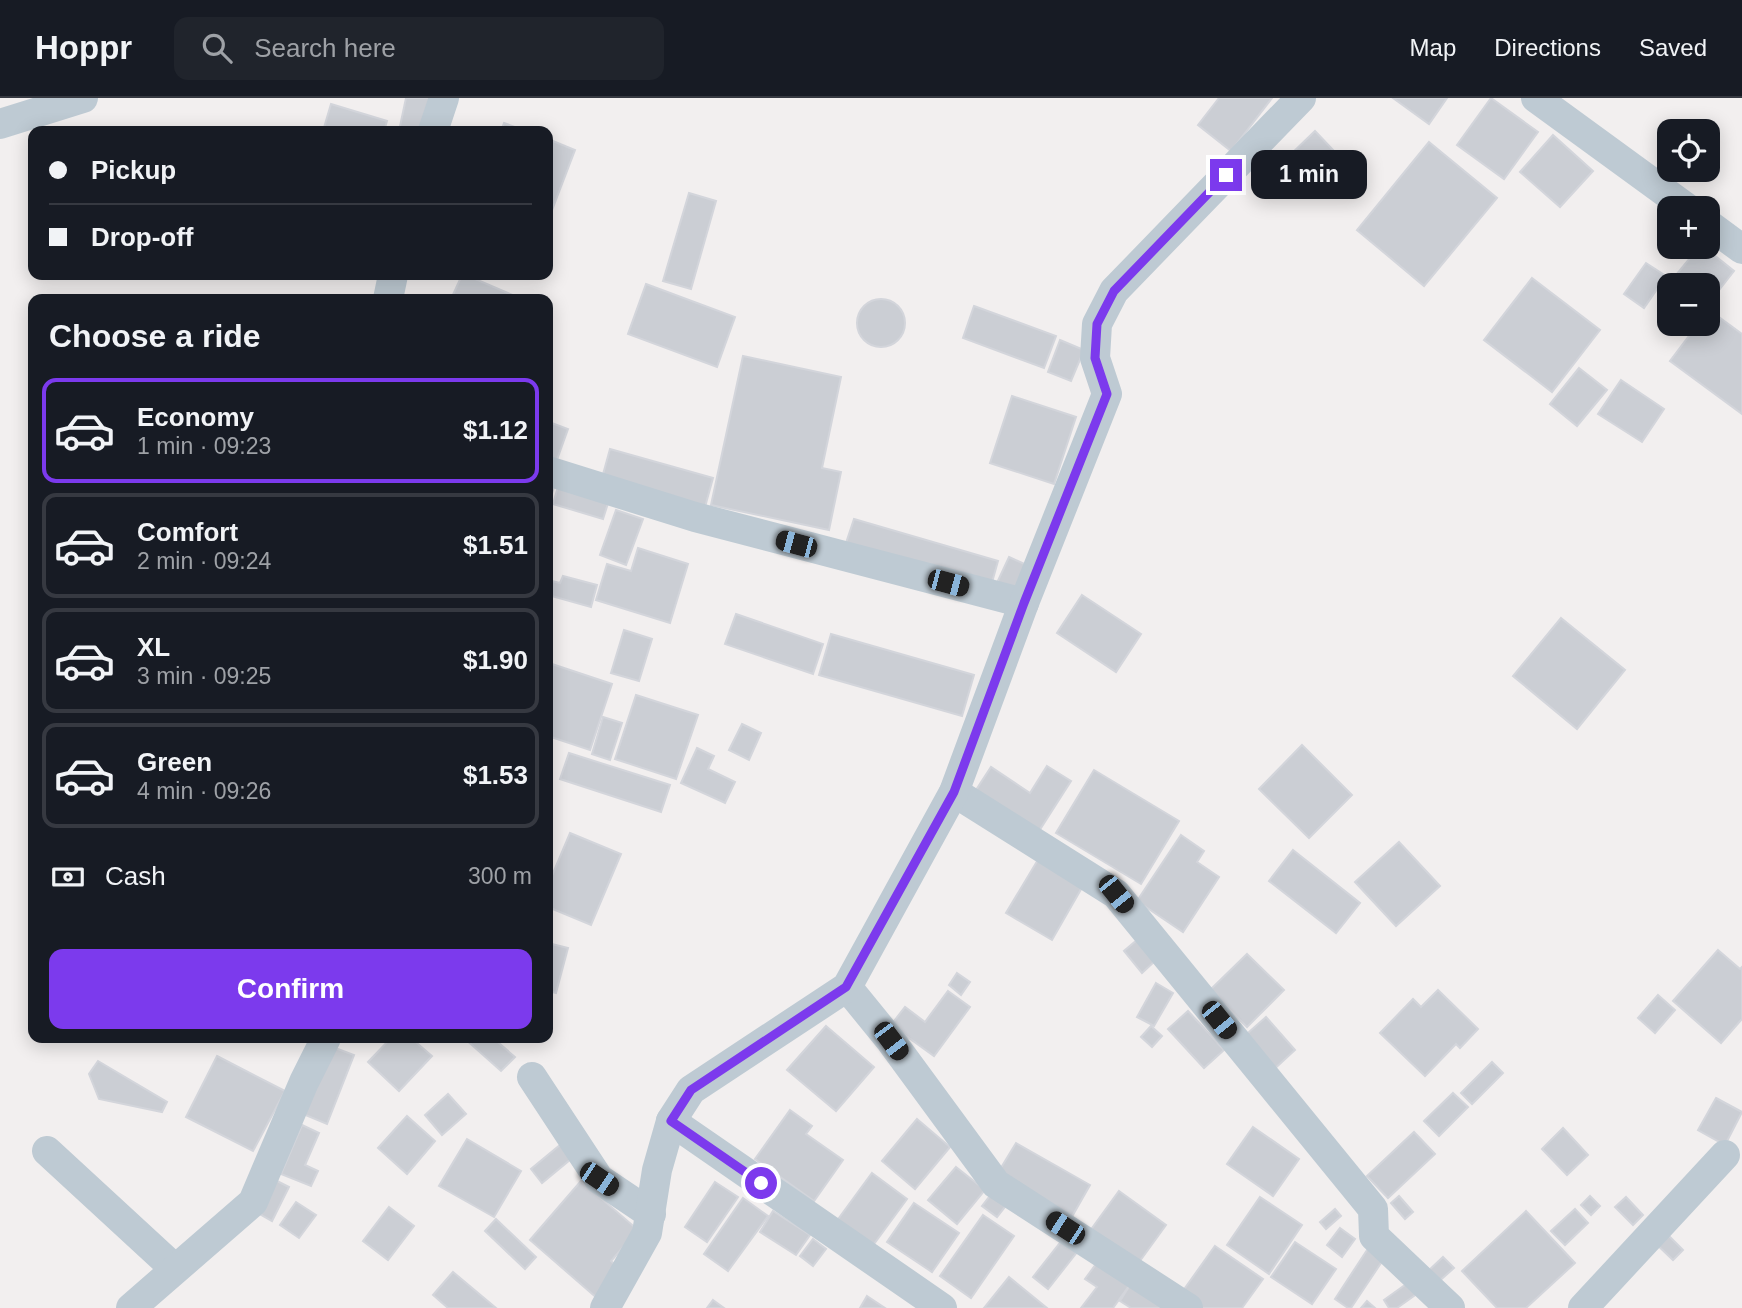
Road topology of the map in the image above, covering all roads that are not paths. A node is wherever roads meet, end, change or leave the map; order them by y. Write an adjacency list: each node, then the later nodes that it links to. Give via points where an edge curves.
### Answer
1 (83, 98): 5 (street)
2 (444, 98): 6 (street)
3 (1301, 98): 11 (street, via 1114,291 1097,324 1095,358 1107,394)
4 (1536, 98): 7 (street)
5 (0, 124)
6 (435, 126)
7 (1671, 196)
8 (1720, 233): 9 (street)
9 (1742, 249)
10 (553, 473): 11 (street, via 695,517)
11 (1024, 603): 12 (street)
12 (954, 792): 13 (street); 25 (street, via 1116,894 1373,1209 1374,1236)
13 (846, 987): 16 (street, via 691,1090); 24 (street, via 996,1184)
14 (324, 1043): 20 (street, via 253,1202)
15 (531, 1077): 19 (street, via 599,1179)
16 (671, 1121): 19 (street); 23 (street)
17 (47, 1151): 20 (street)
18 (1725, 1155): 26 (street)
19 (651, 1214): 22 (street, via 648,1233)
20 (174, 1268): 21 (street)
21 (131, 1308)
22 (605, 1308)
23 (942, 1308)
24 (1188, 1308)
25 (1450, 1308)
26 (1583, 1308)

